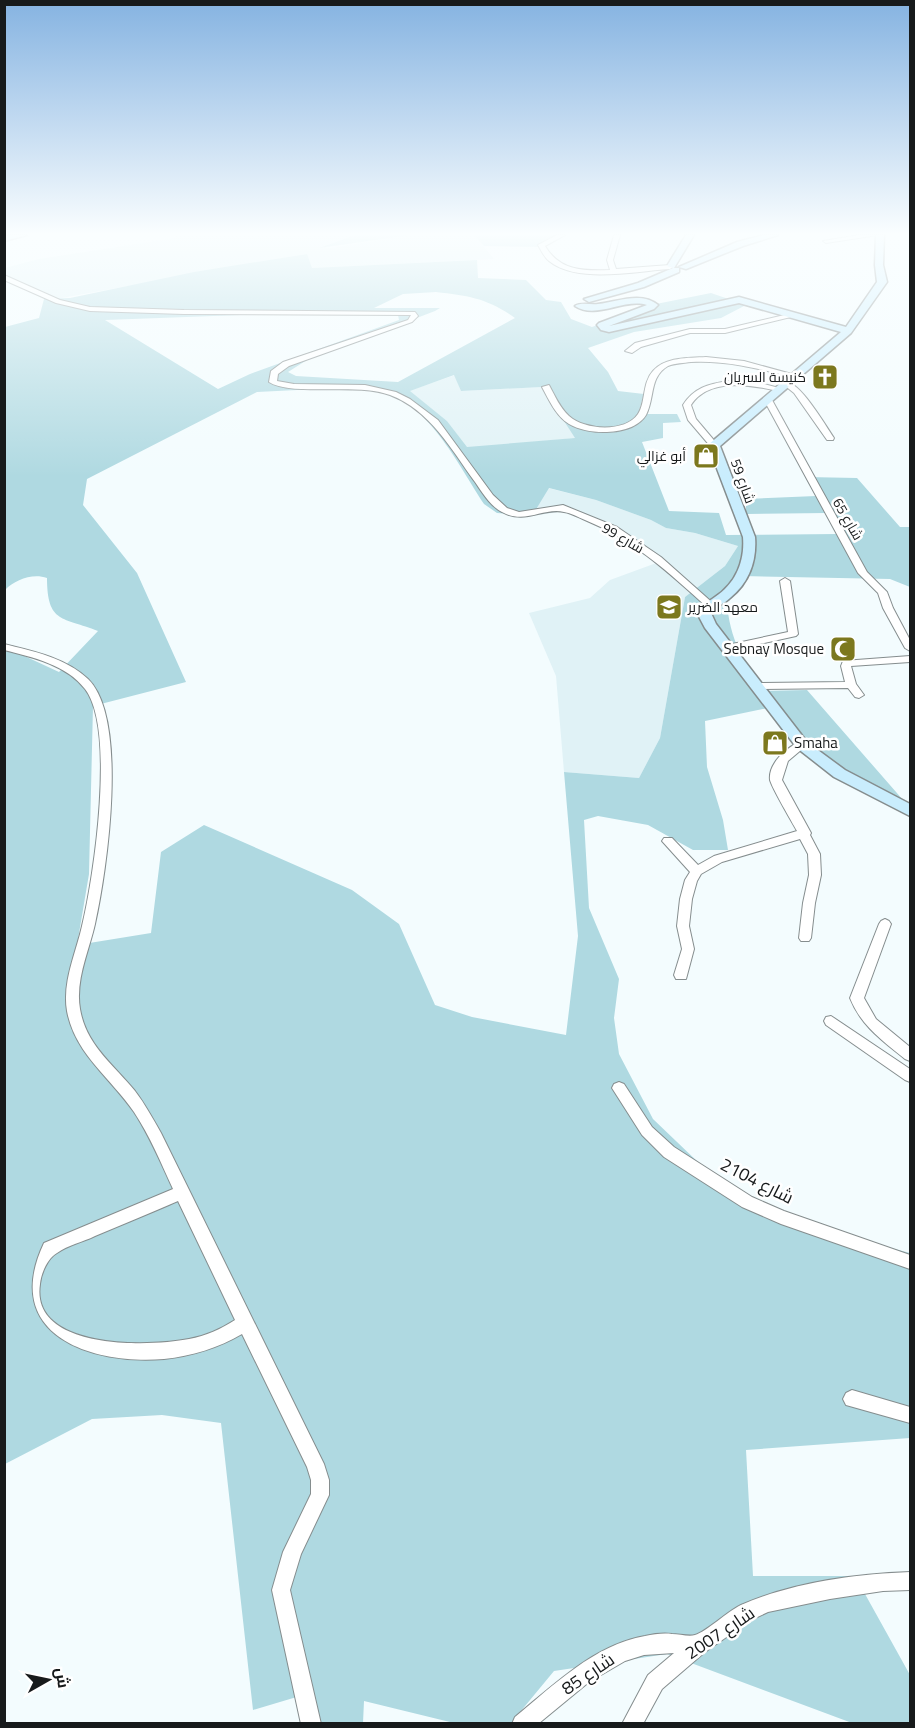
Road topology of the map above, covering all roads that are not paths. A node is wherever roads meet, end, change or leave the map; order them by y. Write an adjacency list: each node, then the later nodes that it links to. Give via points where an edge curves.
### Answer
1 (414, 316): 15 (street, شارع 99, via 410,321 286,364 274,373 273,382 369,386 401,395 435,422 504,510 518,515 563,508 614,530 658,559)
2 (629, 316): 3 (street, via 602,325 609,329)
3 (669, 316)
4 (790, 316): 8 (street, via 725,331 690,331)
5 (795, 316): 7 (street)
6 (859, 316): 7 (street, شارع 59)
7 (848, 331): 9 (street, شارع 59)
8 (629, 351)
9 (787, 383): 10 (street, via 759,364 730,360 671,363 657,371 640,418 630,426 608,430 570,423); 11 (street, شارع 59); 12 (street, via 800,394); 13 (street, via 733,383 703,389 689,398 692,420)
10 (546, 387)
11 (768, 400): 13 (street, شارع 59); 18 (street, شارع 65, via 863,573 882,592)
12 (830, 438)
13 (714, 446): 15 (street, شارع 59, via 751,549 743,574 726,595)
14 (785, 580): 17 (street, via 793,634)
15 (710, 605): 17 (street, via 704,610 706,618)
16 (4, 647): 35 (street, via 71,671 93,691 99,706 107,785 91,912 76,968 73,1007 87,1048 139,1108)
17 (727, 648): 21 (street)
18 (910, 648)
19 (910, 658): 20 (street, via 847,663)
20 (851, 685): 21 (street); 22 (street)
21 (758, 686): 23 (street)
22 (859, 695)
23 (802, 745): 24 (street, via 824,764); 25 (street, via 781,761 776,780)
24 (910, 811)
25 (805, 832): 27 (street, via 718,859); 29 (street, via 816,864)
26 (668, 841): 27 (street)
27 (697, 871): 30 (street, via 686,899 683,926 688,949)
28 (885, 924): 32 (street, via 857,998 868,1018)
29 (805, 938)
30 (681, 975)
31 (831, 1021): 33 (street)
32 (910, 1054)
33 (910, 1076)
34 (619, 1088): 36 (street, شارع 2104, via 647,1131 669,1152 747,1202)
35 (182, 1191): 37 (street); 37 (street, via 50,1248 32,1275 30,1290 35,1313 55,1331 78,1342 130,1350 177,1350 205,1344)
36 (910, 1262)
37 (246, 1323): 42 (street, via 320,1480 320,1495 292,1552 281,1590)
38 (852, 1399): 39 (street)
39 (910, 1415)
40 (910, 1581): 41 (street, شارع 2007, via 851,1587 768,1603 744,1613)
41 (699, 1645): 43 (street, شارع 85, via 659,1643 608,1657); 44 (street, شارع 2007, via 655,1682)
42 (311, 1724)
43 (522, 1724)
44 (632, 1724)

